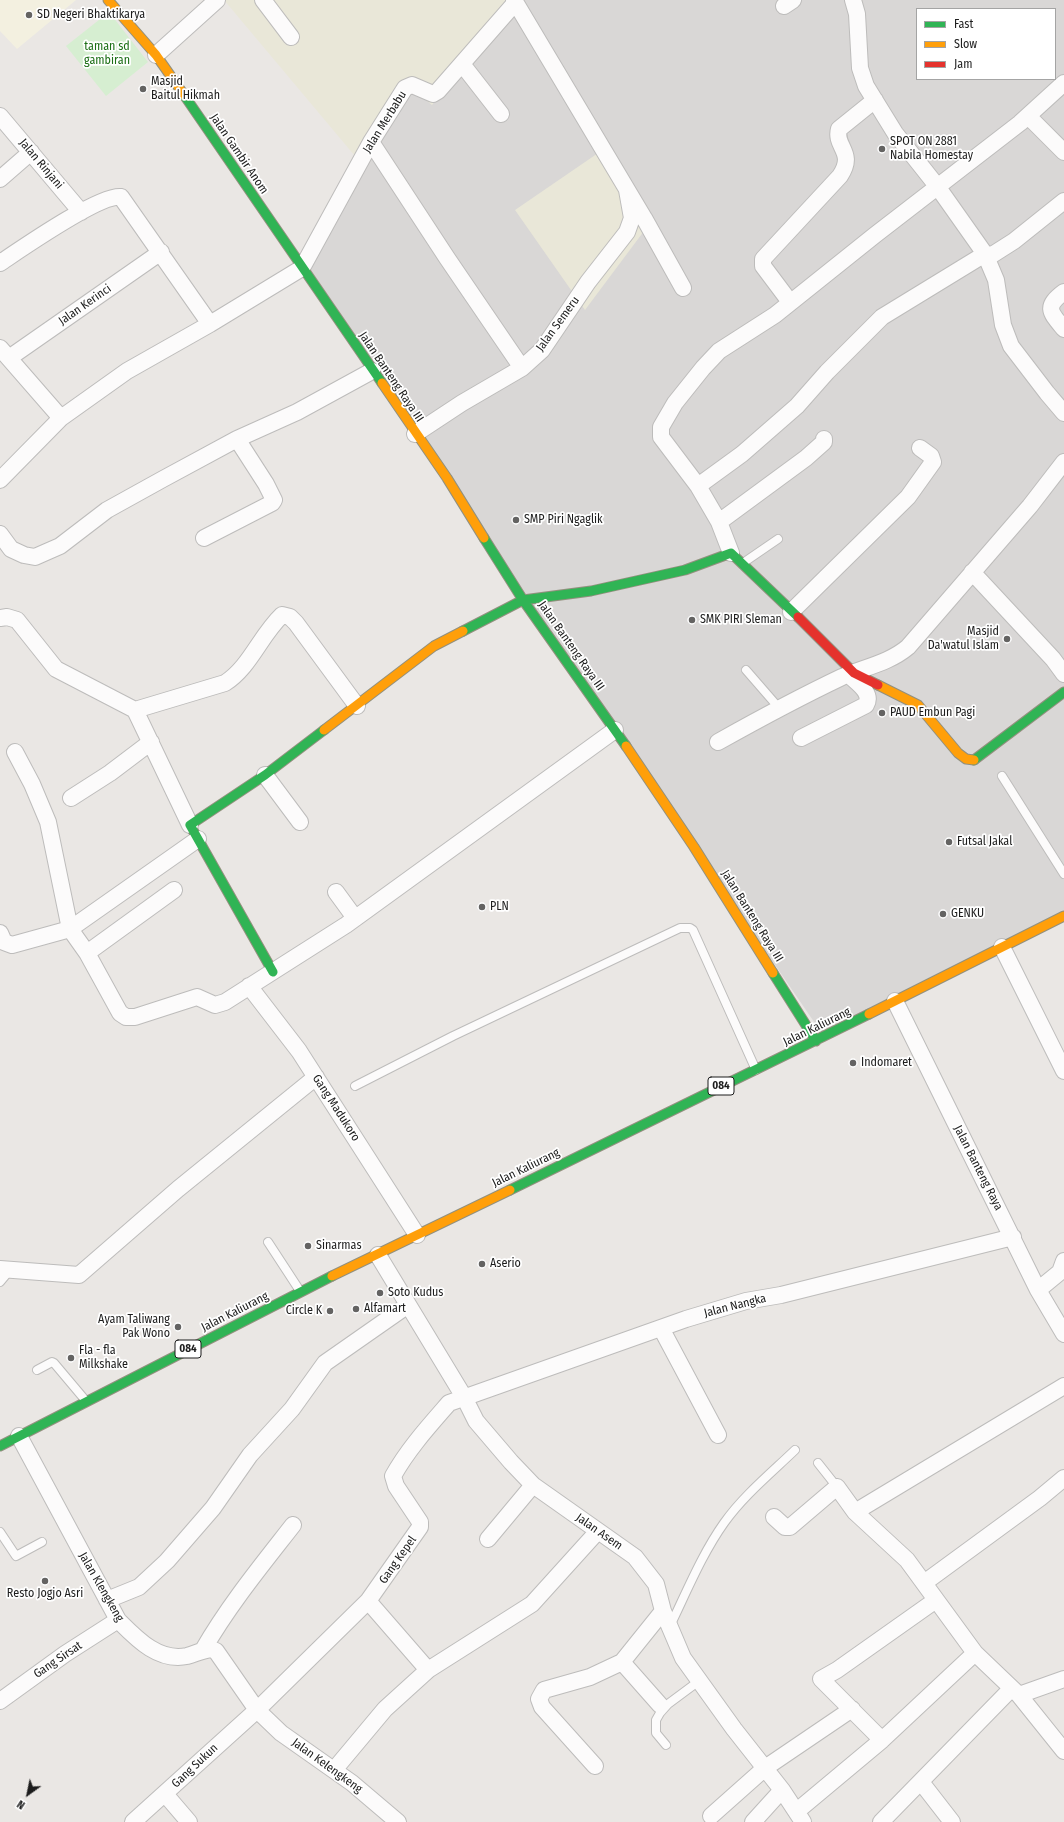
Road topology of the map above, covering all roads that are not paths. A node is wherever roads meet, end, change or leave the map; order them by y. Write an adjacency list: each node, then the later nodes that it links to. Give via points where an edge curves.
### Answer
1 (108, 0): 7 (street, Jalan Gambir Anom)
2 (216, 0): 7 (street)
3 (263, 0): 6 (street)
4 (853, 0): 10 (street, via 857,14 860,68 866,86)
5 (514, 2): 8 (street, Jalan Merbabu); 19 (street, Jalan Semeru)
6 (291, 37)
7 (156, 55): 25 (street, Jalan Gambir Anom)
8 (462, 64): 11 (street); 14 (street, Jalan Merbabu, via 436,93 414,86 405,88)
9 (1064, 83): 13 (street)
10 (875, 100): 18 (street, via 895,133); 28 (street, via 839,129 838,134 847,158 840,176 763,259 763,266)
11 (501, 114)
12 (0, 116): 15 (street, Jalan Rinjani)
13 (1028, 116): 16 (street); 18 (street)
14 (372, 142): 25 (street, Jalan Merbabu); 32 (street)
15 (31, 152): 17 (street); 21 (street, Jalan Rinjani)
16 (1064, 152)
17 (0, 179)
18 (937, 186): 23 (street); 28 (street)
19 (627, 190): 26 (street, Jalan Semeru); 32 (street, Jalan Semeru, via 632,218 628,232 588,282 542,350)
20 (1064, 201): 23 (street, via 1014,241 992,255)
21 (81, 212): 22 (street, via 114,196 121,197); 24 (street)
22 (161, 252): 29 (street); 31 (street, Jalan Kerinci)
23 (985, 254): 34 (street, via 996,280 1003,325 1011,346); 42 (street, via 882,317 797,406 742,454)
24 (0, 264)
25 (302, 268): 29 (street); 33 (street, Jalan Banteng Raya III)
26 (683, 288)
27 (1064, 292): 30 (street, via 1053,300 1051,308 1053,316)
28 (790, 302): 42 (street, via 775,315 719,351 689,386 661,427 661,437)
29 (210, 324): 35 (street, via 127,371)
30 (1064, 329)
31 (4, 353): 35 (street)
32 (522, 368): 38 (street, Jalan Semeru, via 462,403)
33 (372, 371): 36 (street, via 297,412); 38 (street, Jalan Banteng Raya III)
34 (1064, 413)
35 (61, 418): 41 (street)
36 (237, 439): 44 (street, via 108,510 60,546 35,557 11,549); 45 (street, via 274,500)
37 (824, 439): 43 (street, via 824,442 806,458)
38 (419, 440): 49 (street, Jalan Banteng Raya III, via 447,478)
39 (920, 448): 50 (street, via 931,456 933,462 908,497)
40 (1064, 462): 48 (street, via 1030,506)
41 (0, 480)
42 (698, 486): 43 (street)
43 (719, 522): 47 (street)
44 (0, 534)
45 (204, 538)
46 (778, 539): 47 (lane)
47 (737, 558): 49 (street, via 606,588); 50 (street)
48 (972, 572): 53 (street, via 898,656); 54 (street)
49 (523, 600): 56 (street, via 434,646); 59 (street, Jalan Banteng Raya III)
50 (791, 612): 53 (street)
51 (0, 618): 58 (street, via 17,620 56,669)
52 (746, 670): 57 (lane)
53 (851, 674): 55 (street, via 918,706 951,745 969,761 973,761); 57 (street); 60 (street, via 868,696 866,705)
54 (1064, 674)
55 (1064, 692)
56 (357, 706): 58 (street, via 296,623 290,617 282,615 235,677 225,684); 64 (street)
57 (779, 708): 62 (street)
58 (135, 710): 61 (street)
59 (615, 730): 73 (street); 81 (street, Jalan Banteng Raya III, via 694,847)
60 (801, 738)
61 (151, 742): 66 (street); 68 (street)
62 (718, 742)
63 (15, 752): 74 (street, via 48,822)
64 (265, 774): 67 (street); 68 (street)
65 (1002, 776): 69 (lane)
66 (71, 798)
67 (300, 822)
68 (194, 832): 74 (street); 78 (street)
69 (1064, 874)
70 (174, 890): 77 (street)
71 (336, 892): 73 (street)
72 (1064, 916): 76 (street, Jalan Kaliurang / 084)
73 (355, 918): 78 (street)
74 (70, 929): 75 (street, via 12,945 4,942); 77 (street)
75 (0, 933)
76 (1002, 947): 80 (street, Jalan Kaliurang / 084); 83 (street)
77 (87, 953): 79 (street, via 120,1013 126,1017 135,1017 197,997 215,1005 225,1002)
78 (274, 972): 79 (street)
79 (250, 986): 84 (street, Gang Madukoro)
80 (895, 1001): 81 (street, Jalan Kaliurang / 084); 87 (street, Jalan Banteng Raya)
81 (816, 1041): 82 (street, Jalan Kaliurang / 084)
82 (756, 1070): 85 (lane, via 694,930 680,928 453,1036); 86 (street, Jalan Kaliurang / 084)
83 (1064, 1071)
84 (316, 1077): 86 (street, Gang Madukoro); 91 (street, via 178,1189 79,1275)
85 (355, 1086)
86 (417, 1235): 89 (street, Jalan Kaliurang / 084)
87 (1013, 1237): 92 (street, Jalan Banteng Raya); 95 (street, Jalan Nangka, via 746,1302)
88 (268, 1242): 93 (lane)
89 (378, 1255): 93 (street, Jalan Kaliurang / 084); 94 (street, Jalan Asem)
90 (1064, 1261): 92 (street, via 1060,1272)
91 (3, 1274)
92 (1038, 1290): 96 (street, Jalan Banteng Raya)
93 (300, 1292): 100 (street, Jalan Kaliurang / 084)
94 (408, 1305): 99 (street, Jalan Asem); 117 (street, via 325,1363 292,1409 250,1455 213,1508 167,1561 139,1587)
95 (661, 1328): 99 (street, Jalan Nangka); 101 (street)
96 (1063, 1332)
97 (37, 1370): 100 (lane, via 54,1363)
98 (1064, 1386): 109 (street)
99 (464, 1397): 107 (street, Jalan Asem, via 476,1421); 119 (street, Gang Kepel, via 449,1403 426,1429 393,1476 396,1486 420,1522 420,1527)
100 (86, 1402): 102 (street, Jalan Kaliurang / 084)
101 (718, 1435)
102 (19, 1436): 103 (street, Jalan Kaliurang / 084); 117 (street, Jalan Klengkeng)
103 (0, 1446)
104 (794, 1450): 122 (lane, via 725,1521 712,1541)
105 (818, 1463): 108 (lane)
106 (1064, 1478): 116 (street)
107 (533, 1485): 112 (street, Jalan Asem); 114 (street)
108 (837, 1487): 109 (street); 110 (street, via 790,1527 785,1527)
109 (855, 1512): 116 (street, via 907,1560)
110 (774, 1517)
111 (293, 1525): 123 (street, via 217,1625)
112 (598, 1531): 120 (street, Jalan Asem, via 635,1557 656,1584); 126 (street, via 532,1604)
113 (0, 1532): 115 (lane, via 16,1556)
114 (488, 1539)
115 (42, 1542)
116 (924, 1583): 118 (street)
117 (107, 1600): 121 (street, Jalan Klengkeng)
118 (936, 1600): 124 (street); 132 (street, via 821,1679)
119 (368, 1601): 126 (street); 133 (street, Gang Kepel)
120 (662, 1606): 122 (street, Jalan Asem); 125 (street)
121 (118, 1620): 123 (street, Jalan Klengkeng, via 139,1641 158,1652 186,1656); 130 (street, Gang Sirsat)
122 (670, 1626): 128 (street, Jalan Asem, via 683,1658)
123 (203, 1650): 133 (street, via 216,1651)
124 (975, 1654): 129 (street); 134 (street)
125 (622, 1662): 131 (street); 137 (street, via 590,1677 544,1690 539,1699 542,1707)
126 (428, 1670): 139 (street, via 385,1709)
127 (1064, 1679): 129 (street)
128 (700, 1681): 135 (lane, via 668,1704 656,1720 656,1733); 138 (street, Jalan Asem)
129 (1015, 1692): 136 (street); 140 (street)
130 (0, 1701)
131 (660, 1705)
132 (852, 1709): 134 (street); 138 (street)
133 (257, 1710): 139 (street, Jalan Kelengkeng, via 281,1733); 142 (street, Gang Sukun)
134 (882, 1740): 144 (street)
135 (666, 1745)
136 (1064, 1751)
137 (595, 1766)
138 (765, 1768): 141 (street, Jalan Asem); 143 (street)
139 (334, 1770): 147 (street, Jalan Kelengkeng)
140 (921, 1782): 149 (street); 150 (street)
141 (782, 1790): 144 (street, Jalan Asem); 148 (street)
142 (165, 1794): 145 (street, Gang Sukun); 146 (street)
143 (711, 1816)
144 (800, 1816)
145 (133, 1822)
146 (189, 1822)
147 (398, 1822)
148 (753, 1822)
149 (881, 1822)
150 (952, 1822)

